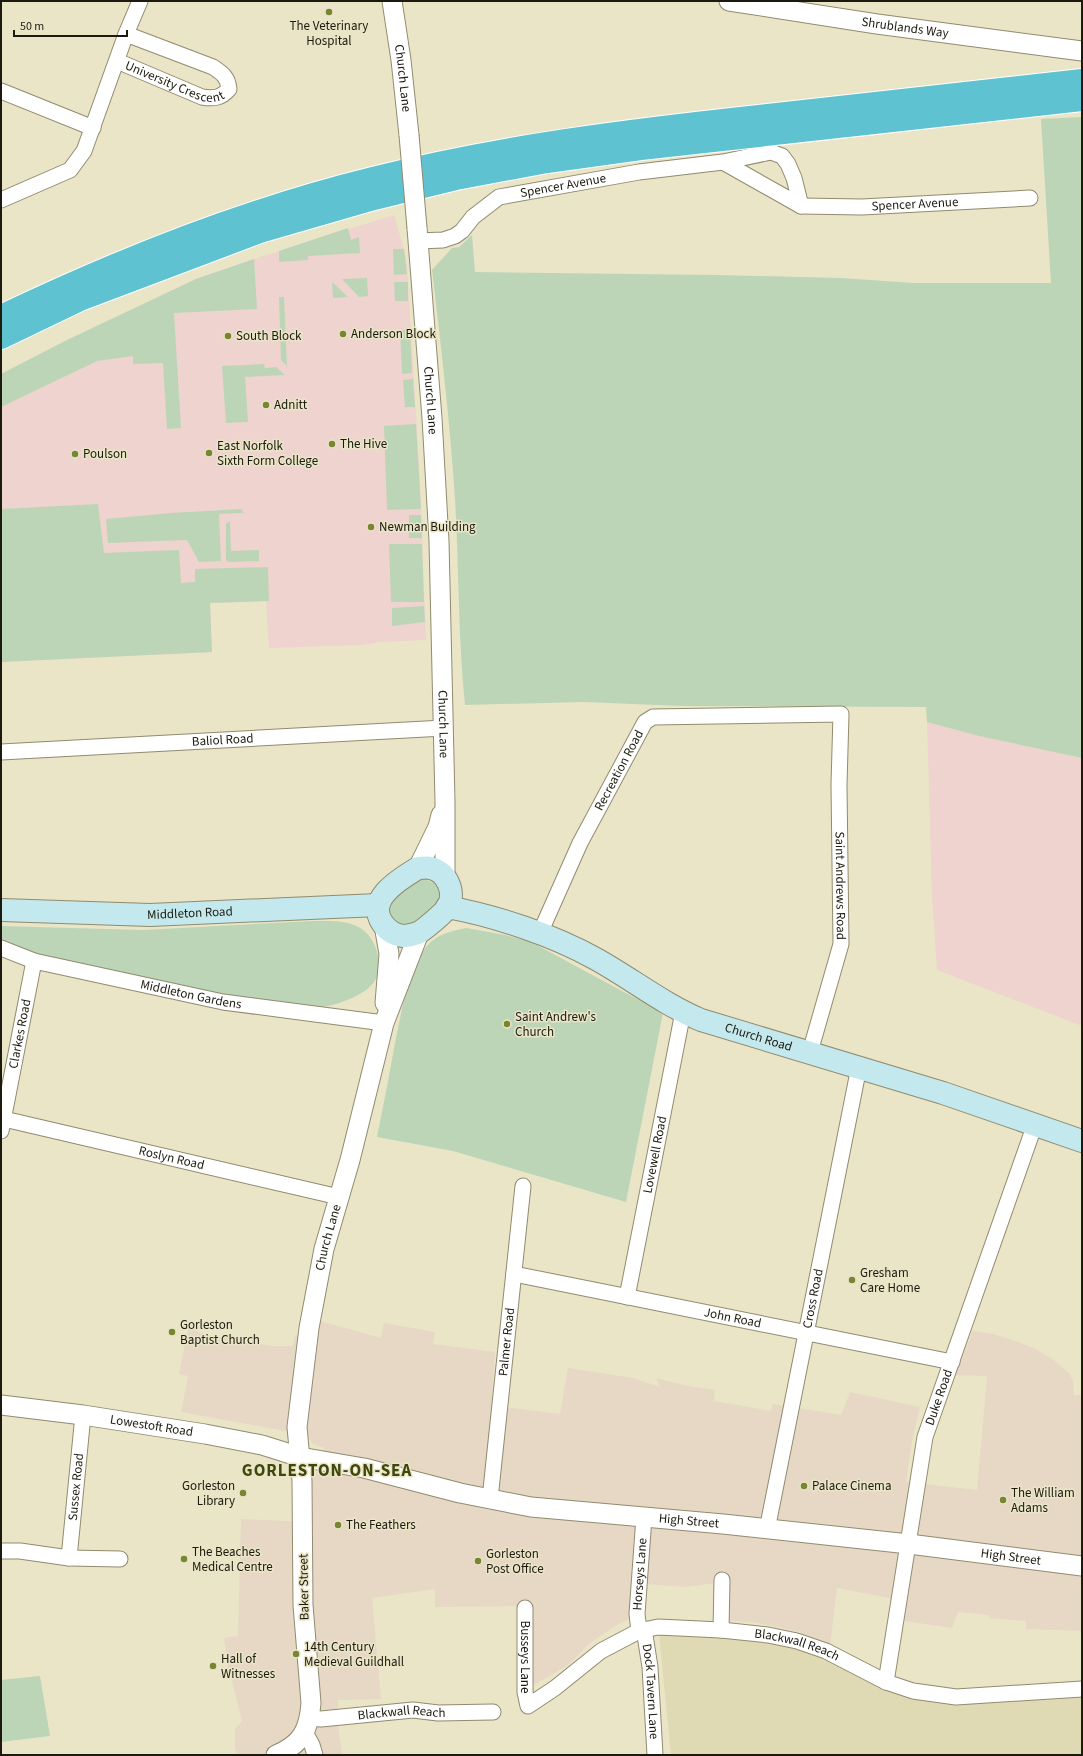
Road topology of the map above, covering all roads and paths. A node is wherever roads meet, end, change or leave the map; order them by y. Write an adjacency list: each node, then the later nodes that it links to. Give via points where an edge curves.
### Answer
1 (140, 1): 4 (street, University Crescent)
2 (392, 1): 15 (street, Church Lane, bridge, via 401,60)
3 (729, 1): 5 (street, Shrublands Way, via 862,22)
4 (126, 34): 6 (street, University Crescent); 6 (street, University Crescent, via 213,67 224,74 229,82 229,89 222,96 202,97)
5 (1082, 51)
6 (117, 61): 10 (street, University Crescent)
7 (1082, 80): 16 (highway, via 637,129 452,160 372,178 262,210 138,255)
8 (1, 91): 10 (street)
9 (1082, 100): 17 (highway, via 640,149 547,162 456,179 374,199 260,232 80,300)
10 (93, 128): 13 (street, University Crescent, via 84,151 70,170)
11 (723, 162): 14 (street, Spencer Avenue); 14 (street, Spencer Avenue, via 771,152 782,156 794,178); 15 (street, Spencer Avenue, via 639,172 499,197 455,236 443,240)
12 (1030, 198): 14 (street, Spencer Avenue, via 862,208)
13 (1, 200)
14 (801, 206)
15 (418, 235): 19 (street, Church Lane, via 432,418)
16 (1, 316)
17 (1, 338)
18 (841, 714): 28 (street, Recreation Road, via 653,717 645,722 580,843); 33 (street, Saint Andrews Road, via 841,944)
19 (444, 728): 20 (street, Baliol Road); 21 (street, Church Lane)
20 (1, 752)
21 (445, 802): 22 (street, Church Lane, via 438,827); 23 (street, Church Lane)
22 (418, 868): 23 (main road, via 431,868); 26 (main road, via 392,885 383,895)
23 (445, 877): 24 (main road, Church Lane, via 451,892)
24 (448, 907): 27 (main road, Church Lane); 28 (main road, Church Road)
25 (1, 910): 26 (main road, Middleton Road, via 150,915)
26 (381, 915): 27 (main road, via 393,934 404,936); 32 (street, Church Lane, via 389,954)
27 (419, 933): 32 (street, Church Lane)
28 (540, 933): 31 (main road, Church Road, via 596,959)
29 (1, 948): 30 (street, Middleton Gardens)
30 (34, 960): 32 (street, Middleton Gardens, via 223,1002); 36 (street, Clarkes Road)
31 (683, 1012): 33 (main road, Church Road, via 720,1026); 41 (street, Lovewell Road)
32 (384, 1023): 39 (street, Church Lane)
33 (810, 1052): 34 (main road, Church Road)
34 (859, 1067): 35 (main road, Church Road); 42 (street, Cross Road)
35 (1035, 1124): 37 (main road, Church Road); 43 (street, Duke Road)
36 (2, 1125): 39 (street, Roslyn Road)
37 (1082, 1141)
38 (523, 1186): 40 (street, Palmer Road)
39 (339, 1196): 46 (street, Church Lane, via 324,1249 309,1328 297,1427)
40 (514, 1274): 41 (street, John Road); 47 (street, Palmer Road)
41 (627, 1297): 42 (street, John Road)
42 (807, 1333): 43 (street, John Road); 49 (street, Cross Road)
43 (952, 1362): 50 (street, Duke Road, via 925,1437)
44 (1, 1405): 45 (street, Lowestoft Road)
45 (83, 1415): 46 (street, Lowestoft Road, via 262,1445); 52 (street, Sussex Road)
46 (300, 1457): 47 (street, High Street, via 364,1468); 63 (street, Baker Street, via 303,1605 310,1703)
47 (490, 1499): 48 (street, High Street, via 531,1507)
48 (644, 1517): 49 (street, High Street); 57 (street, Horseys Lane, via 637,1614)
49 (767, 1530): 50 (street, High Street)
50 (909, 1544): 54 (street, High Street); 59 (street, Duke Road)
51 (1, 1551): 52 (street)
52 (69, 1558): 53 (street)
53 (120, 1559)
54 (1082, 1566)
55 (722, 1580): 58 (street)
56 (525, 1608): 61 (street, Busseys Lane, via 525,1692)
57 (642, 1630): 58 (street, Blackwall Reach, via 658,1627); 61 (street, Blackwall Reach, via 601,1651); 66 (street, Dock Tavern Lane, via 650,1667)
58 (721, 1630): 59 (street, Blackwall Reach, via 797,1641 826,1651)
59 (886, 1682): 60 (street, Blackwall Reach, via 912,1691 956,1697)
60 (1082, 1689)
61 (528, 1706)
62 (493, 1712): 63 (street, Blackwall Reach, via 438,1713 413,1710 321,1719)
63 (307, 1725): 64 (street, via 295,1746); 65 (street, Baker Street)
64 (276, 1755)
65 (315, 1755)
66 (655, 1755)

